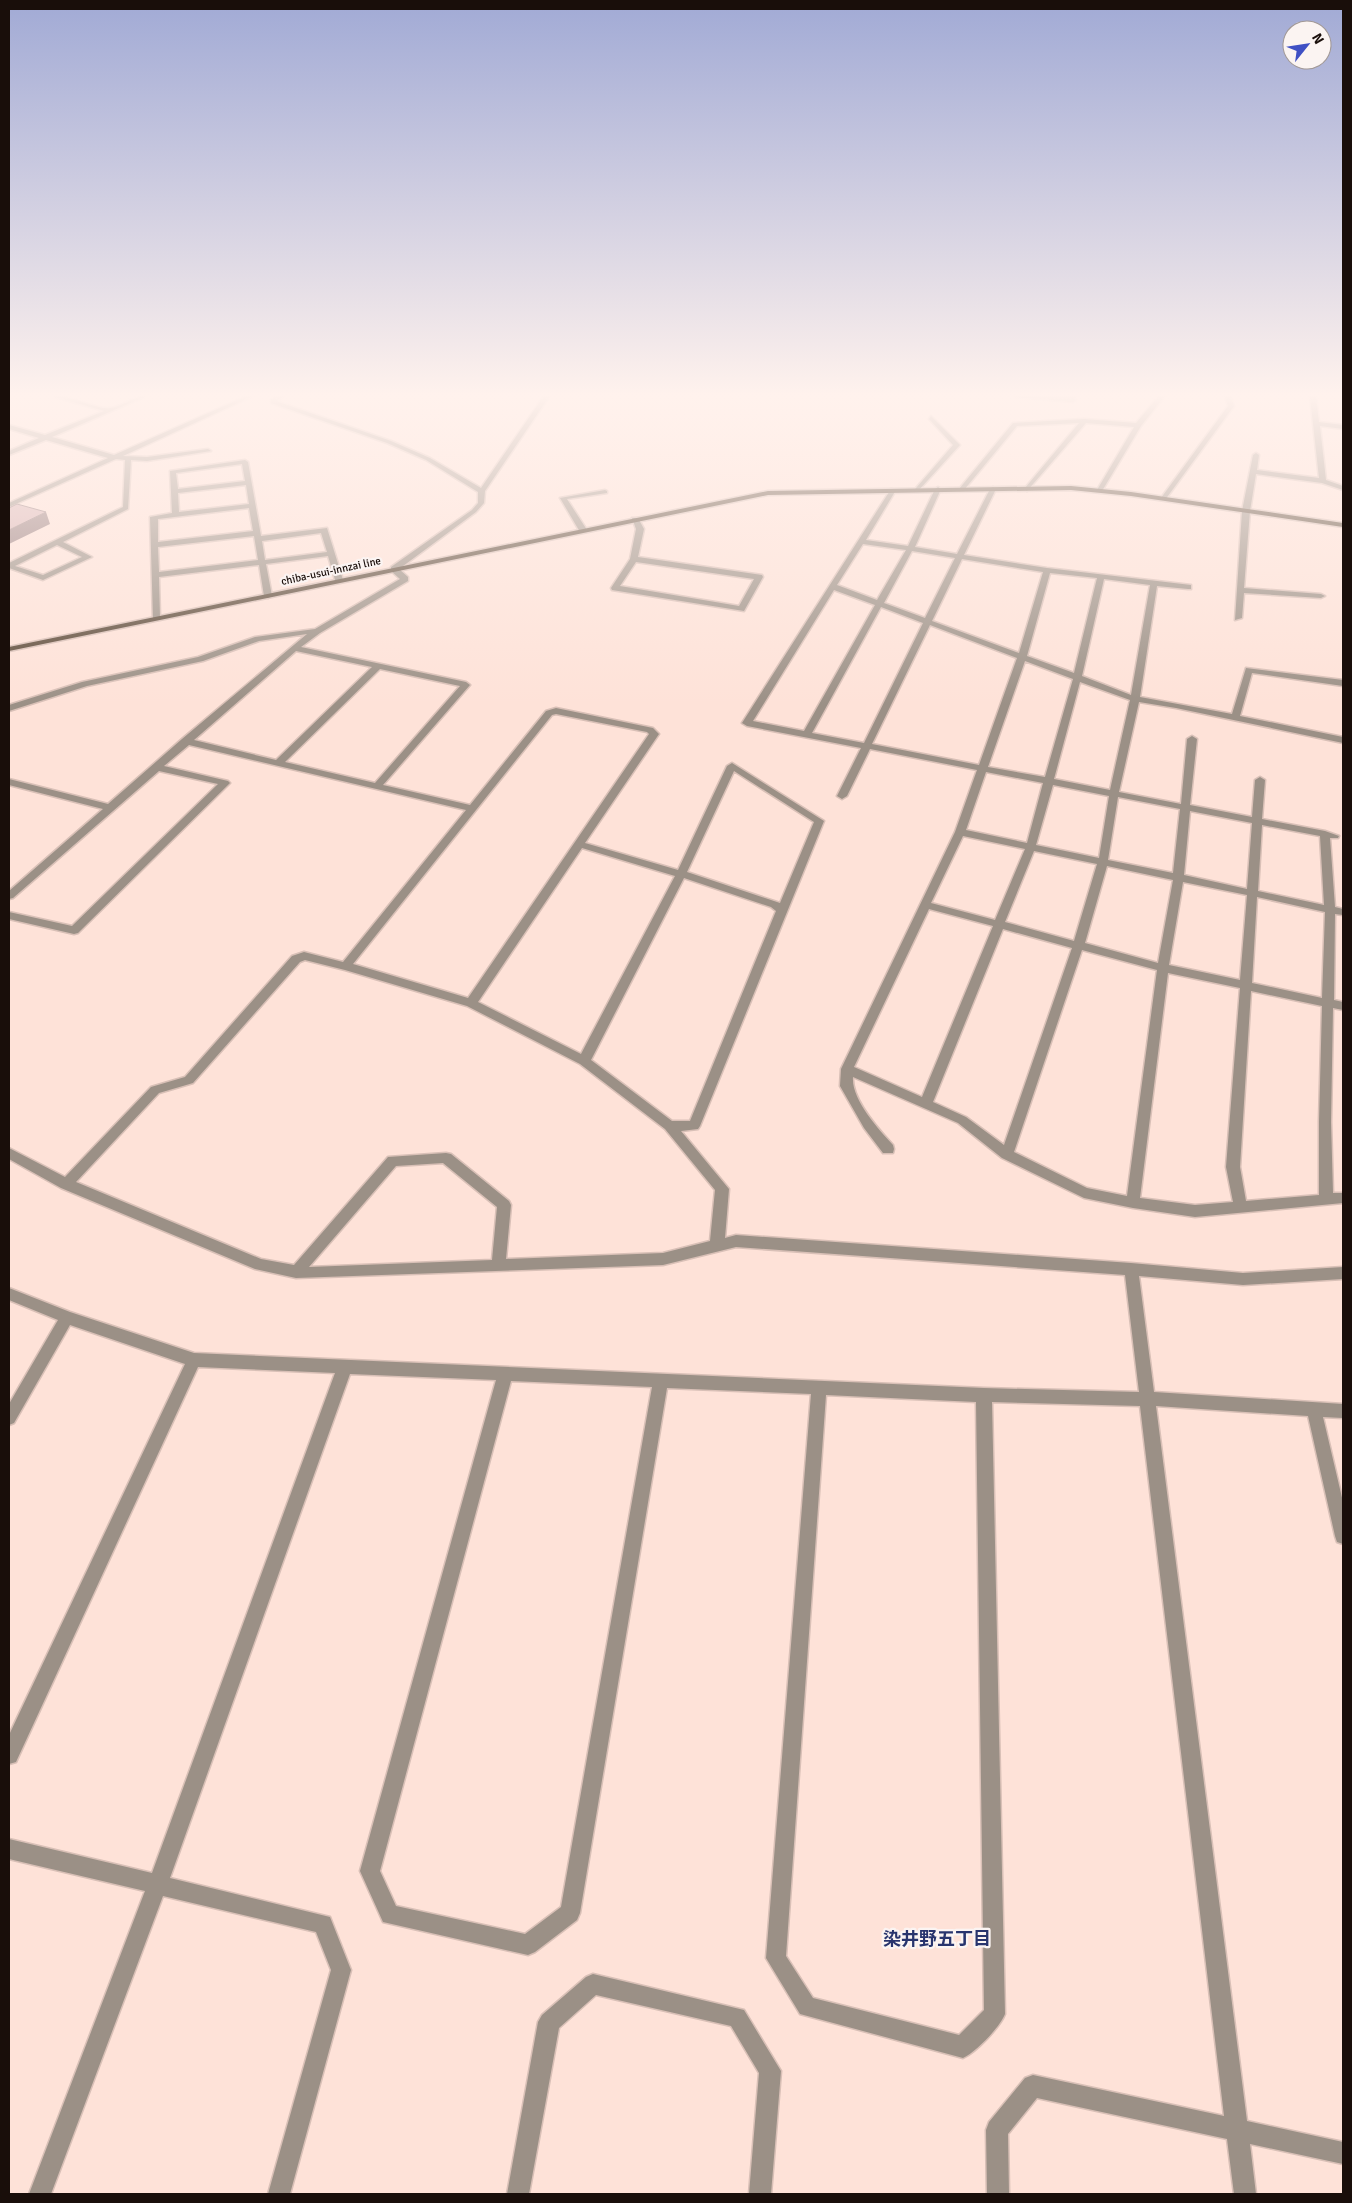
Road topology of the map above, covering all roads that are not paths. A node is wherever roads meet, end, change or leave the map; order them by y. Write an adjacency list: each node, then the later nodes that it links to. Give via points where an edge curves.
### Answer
1 (126, 500): 20 (street, via 126,508)
2 (175, 500): 14 (street)
3 (252, 500): 12 (street)
4 (481, 500): 28 (street, via 474,511)
5 (564, 500): 17 (street)
6 (738, 500): 15 (main road, chiba-usui-innzai line)
7 (887, 500): 19 (street)
8 (933, 500): 22 (street)
9 (988, 500): 24 (street)
10 (1169, 500): 13 (main road, chiba-usui-innzai line)
11 (1248, 500): 13 (street)
12 (253, 506): 14 (street); 18 (street)
13 (1246, 511): 16 (main road, chiba-usui-innzai line); 36 (street)
14 (176, 515): 21 (street, via 154,517)
15 (635, 520): 17 (main road, chiba-usui-innzai line); 25 (street, via 640,529)
16 (1343, 525)
17 (583, 530): 28 (main road, chiba-usui-innzai line)
18 (258, 536): 21 (street); 23 (street, via 324,530); 26 (street)
19 (860, 541): 22 (street); 34 (street)
20 (56, 542): 27 (street); 27 (street, via 88,557 43,578)
21 (156, 545): 30 (street)
22 (910, 549): 24 (street); 39 (street)
23 (330, 554): 26 (street); 32 (street)
24 (961, 557): 29 (street); 42 (street)
25 (634, 559): 25 (street, via 711,570 759,577 741,609 616,588)
26 (262, 562): 30 (street); 37 (street)
27 (9, 566)
28 (394, 569): 32 (main road, chiba-usui-innzai line); 43 (street, via 405,579)
29 (1047, 570): 31 (street); 46 (street)
30 (156, 575): 40 (street)
31 (1101, 576): 33 (street); 48 (street)
32 (339, 580): 37 (main road, chiba-usui-innzai line)
33 (1154, 583): 35 (street); 50 (street)
34 (834, 587): 39 (street); 53 (street, via 746,723)
35 (1188, 587)
36 (1240, 590): 38 (street); 41 (street)
37 (268, 596): 40 (main road, chiba-usui-innzai line)
38 (1321, 596)
39 (878, 603): 42 (street); 53 (street)
40 (156, 618): 45 (main road, chiba-usui-innzai line)
41 (1238, 618)
42 (928, 622): 46 (street); 57 (street)
43 (317, 630): 44 (street); 51 (street, via 258,639 200,659 85,684)
44 (294, 648): 47 (street); 56 (street)
45 (9, 649)
46 (1022, 657): 48 (street); 60 (street)
47 (378, 666): 58 (street); 64 (street, via 466,685)
48 (1077, 678): 50 (street); 63 (street)
49 (1343, 683): 52 (street, via 1249,670)
50 (1136, 699): 52 (street, via 1176,704); 65 (street)
51 (9, 708)
52 (1235, 718): 55 (street)
53 (806, 734): 57 (street)
54 (1192, 738): 67 (street)
55 (1343, 740)
56 (185, 741): 58 (street); 59 (street)
57 (868, 746): 60 (street); 66 (street)
58 (278, 763): 64 (street)
59 (154, 767): 68 (street); 83 (street, via 225,783 74,930)
60 (983, 768): 63 (street); 71 (street)
61 (1260, 780): 70 (street)
62 (9, 782): 68 (street)
63 (1049, 782): 65 (street); 73 (street)
64 (377, 786): 69 (street)
65 (1114, 794): 67 (street); 74 (street)
66 (842, 796)
67 (1184, 806): 70 (street); 76 (street)
68 (111, 808): 78 (street)
69 (473, 809): 72 (street, via 549,713 556,711 650,730 654,734); 86 (street)
70 (1256, 820): 77 (street); 80 (street, via 1330,835)
71 (960, 832): 73 (street); 79 (street)
72 (579, 844): 75 (street); 90 (street)
73 (1031, 846): 74 (street); 84 (street)
74 (1103, 862): 76 (street); 85 (street)
75 (681, 874): 81 (street); 81 (street, via 732,766 819,821); 92 (street)
76 (1178, 879): 77 (street); 87 (street)
77 (1253, 893): 80 (street); 88 (street)
78 (9, 896)
79 (926, 905): 84 (street); 93 (street)
80 (1330, 909): 82 (street); 89 (street)
81 (782, 910): 95 (street, via 694,1126)
82 (1343, 912)
83 (9, 916)
84 (1000, 926): 85 (street); 94 (street)
85 (1078, 947): 87 (street); 98 (street)
86 (346, 966): 90 (street); 99 (street, via 304,956 296,959 189,1080 155,1090)
87 (1163, 968): 88 (street); 102 (street)
88 (1246, 986): 89 (street); 103 (street, via 1233,1167)
89 (1328, 1002): 91 (street); 101 (street)
90 (471, 1003): 92 (street)
91 (1343, 1006)
92 (584, 1061): 95 (street)
93 (847, 1069): 94 (street); 96 (street, via 846,1086 868,1126)
94 (926, 1103): 98 (street, via 962,1120)
95 (669, 1126): 104 (street, via 722,1189)
96 (888, 1149)
97 (9, 1153): 99 (street)
98 (1007, 1154): 102 (street, via 1084,1193)
99 (66, 1184): 107 (street, via 260,1265)
100 (1343, 1198): 101 (street)
101 (1326, 1199): 103 (street)
102 (1133, 1204): 103 (street, via 1195,1211)
103 (1240, 1206)
104 (717, 1246): 105 (street, via 663,1259); 106 (street, via 736,1241)
105 (499, 1265): 107 (street); 107 (street, via 504,1205 446,1158 393,1162)
106 (1131, 1269): 108 (street, via 1243,1279); 117 (street)
107 (296, 1272)
108 (1343, 1273)
109 (9, 1294): 110 (street)
110 (66, 1317): 111 (street); 120 (street)
111 (194, 1360): 112 (street); 122 (street)
112 (345, 1368): 113 (street); 124 (street)
113 (506, 1373): 114 (street); 114 (street, via 370,1871 390,1915 528,1945 570,1913)
114 (661, 1380): 115 (street)
115 (820, 1388): 116 (street); 116 (street, via 776,1958 807,2007 963,2046 995,2014)
116 (984, 1395): 117 (street)
117 (1148, 1400): 118 (street); 125 (street)
118 (1314, 1410): 119 (street); 121 (street)
119 (1343, 1411)
120 (9, 1418)
121 (1343, 1536)
122 (9, 1755)
123 (9, 1849): 124 (street)
124 (158, 1884): 127 (street); 128 (street, via 322,1924 341,1970)
125 (1237, 2131): 126 (street); 131 (street, via 1033,2086 997,2130); 132 (street)
126 (1343, 2153)
127 (40, 2194)
128 (279, 2194)
129 (518, 2194): 130 (street, via 549,2022 593,1984 737,2017 770,2070)
130 (760, 2194)
131 (998, 2194)
132 (1244, 2194)

